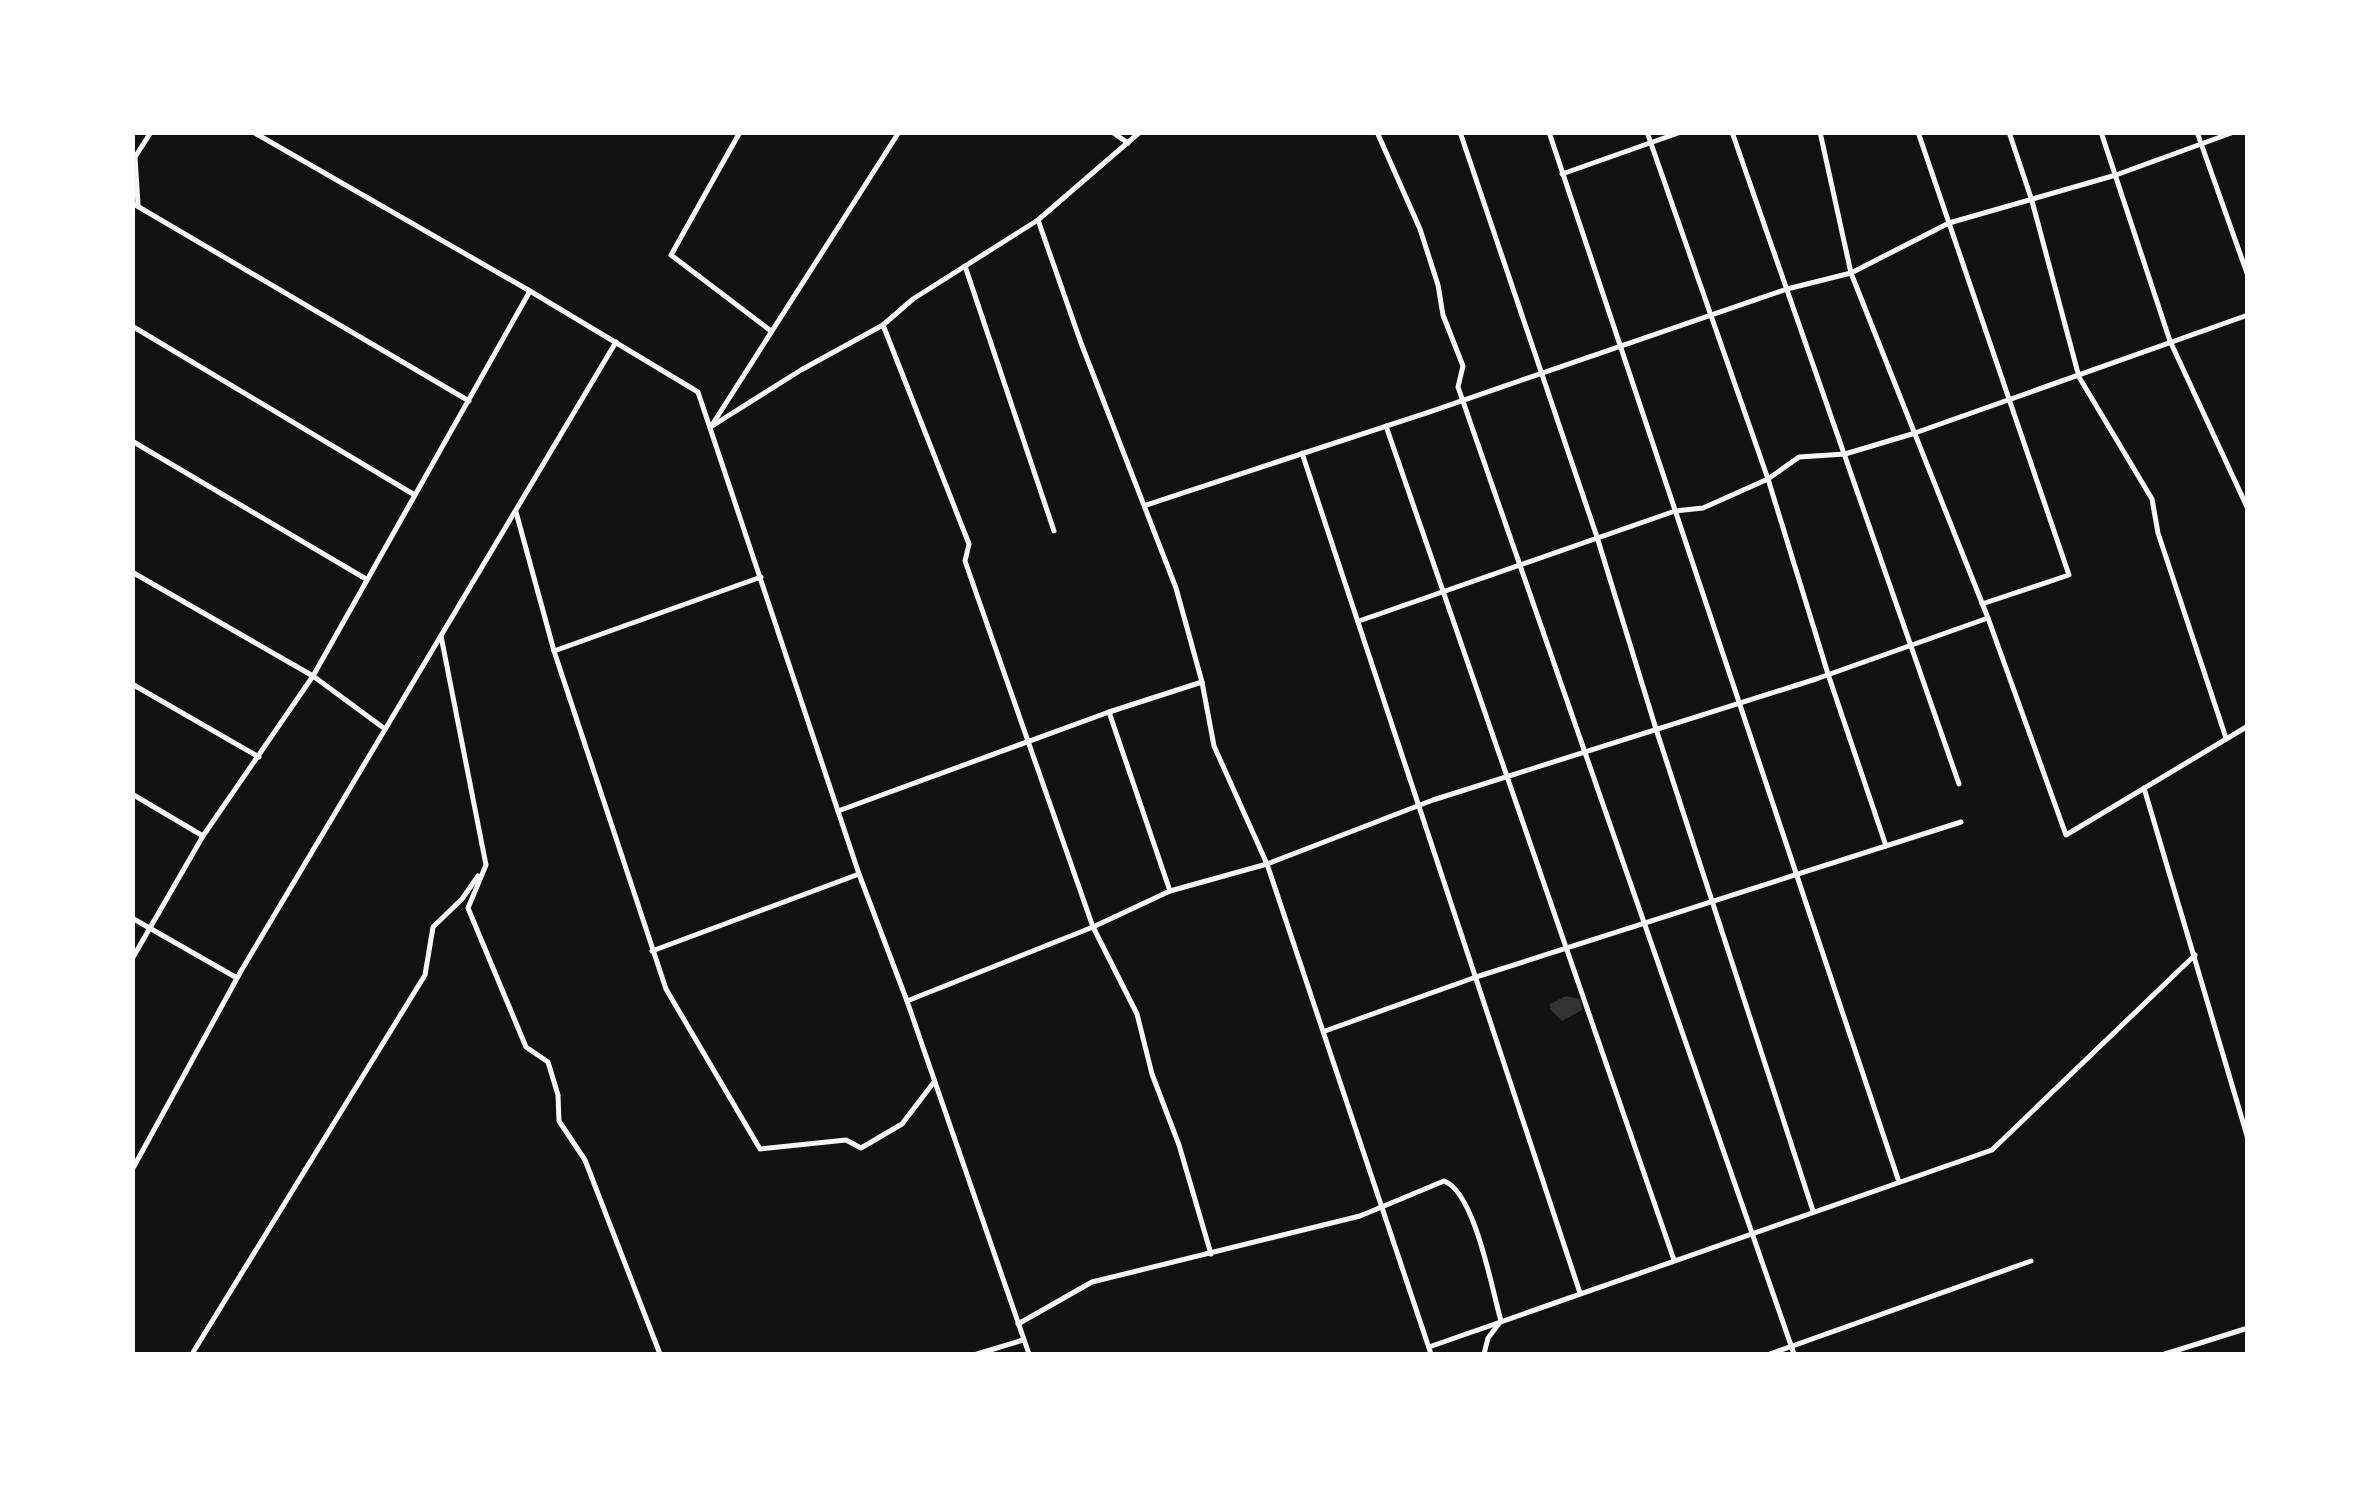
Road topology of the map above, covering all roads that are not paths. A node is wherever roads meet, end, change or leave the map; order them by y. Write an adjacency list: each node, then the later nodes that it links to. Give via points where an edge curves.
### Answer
1 (151, 132): 25 (street, via 135,157)
2 (253, 132): 32 (street)
3 (740, 132): 37 (street, via 671,255)
4 (899, 132): 37 (street)
5 (1112, 132): 19 (street)
6 (1140, 132): 19 (street)
7 (1377, 132): 44 (street, via 1420,229 1463,366)
8 (1460, 132): 41 (street)
9 (1549, 132): 22 (street)
10 (1646, 132): 20 (street)
11 (1681, 132): 20 (street)
12 (1732, 132): 31 (street)
13 (1820, 132): 29 (street)
14 (1918, 132): 27 (street)
15 (2009, 132): 24 (street)
16 (2101, 132): 23 (street)
17 (2197, 132): 21 (street)
18 (2234, 132): 21 (street)
19 (1128, 143): 26 (street)
20 (1650, 143): 22 (street); 33 (street)
21 (2201, 144): 23 (street); 30 (street)
22 (1562, 174): 40 (street)
23 (2116, 175): 24 (street); 38 (street)
24 (2032, 201): 27 (street); 42 (street)
25 (136, 204): 45 (street)
26 (1038, 220): 28 (street); 54 (street)
27 (1949, 223): 29 (street); 43 (street)
28 (965, 266): 35 (street); 58 (street)
29 (1851, 273): 31 (street); 48 (street)
30 (2248, 276)
31 (1787, 288): 33 (street); 51 (street)
32 (530, 291): 39 (street); 45 (street)
33 (1710, 315): 40 (street); 52 (street)
34 (2248, 315): 38 (street)
35 (883, 325): 46 (street); 81 (street, via 968,544 965,562)
36 (132, 326): 53 (street)
37 (771, 331): 46 (street)
38 (2170, 341): 42 (street); 55 (street)
39 (616, 342): 46 (street, via 698,392); 56 (street)
40 (1620, 346): 41 (street); 57 (street)
41 (1542, 373): 44 (street); 59 (street)
42 (2079, 377): 43 (street); 80 (street, via 2152,499)
43 (2009, 398): 48 (street); 65 (street, via 2069,576)
44 (1463, 400): 47 (street); 60 (street)
45 (469, 401): 53 (street)
46 (712, 426): 62 (street)
47 (1386, 426): 50 (street); 64 (street)
48 (1912, 434): 51 (street); 65 (street)
49 (132, 442): 63 (street)
50 (1302, 453): 54 (street); 67 (street)
51 (1845, 454): 52 (street, via 1798,457); 69 (street)
52 (1768, 480): 57 (street, via 1703,508); 71 (street)
53 (413, 494): 63 (street)
54 (1145, 506): 73 (street)
55 (2248, 509)
56 (515, 510): 68 (street); 70 (street)
57 (1675, 511): 59 (street); 75 (street)
58 (1054, 531)
59 (1597, 537): 60 (street); 79 (street)
60 (1520, 563): 64 (street); 82 (street)
61 (132, 572): 72 (street)
62 (761, 576): 70 (street); 89 (street)
63 (366, 580): 72 (street)
64 (1442, 591): 67 (street); 84 (street)
65 (1982, 604): 66 (street)
66 (1988, 618): 69 (street); 86 (street, via 2066,835)
67 (1359, 622): 88 (street)
68 (441, 636): 78 (street); 94 (street)
69 (1910, 648): 71 (street); 85 (street)
70 (554, 651): 104 (street)
71 (1828, 674): 75 (street); 92 (street)
72 (313, 676): 78 (street); 83 (street)
73 (1202, 682): 76 (street); 93 (street, via 1214,746)
74 (132, 684): 83 (street)
75 (1738, 703): 79 (street); 96 (street)
76 (1109, 712): 81 (street); 97 (street)
77 (2248, 726): 80 (street)
78 (385, 729): 108 (street)
79 (1656, 729): 82 (street); 98 (street)
80 (2226, 739): 86 (street)
81 (1028, 742): 89 (street); 102 (street)
82 (1587, 751): 84 (street); 100 (street)
83 (260, 757): 91 (street)
84 (1505, 777): 88 (street); 103 (street)
85 (1959, 784)
86 (2144, 788): 105 (street)
87 (132, 794): 91 (street)
88 (1419, 805): 93 (street); 107 (street)
89 (838, 810): 95 (street)
90 (1961, 822): 92 (street)
91 (203, 836): 101 (street)
92 (1886, 846): 96 (street)
93 (1268, 864): 97 (street); 110 (street)
94 (486, 865): 128 (street, via 433,927 425,975); 129 (street, via 468,908 526,1046 548,1062 558,1121 585,1160)
95 (860, 874): 104 (street); 109 (street)
96 (1796, 875): 98 (street); 114 (street)
97 (1170, 891): 102 (street)
98 (1712, 900): 100 (street); 116 (street)
99 (132, 918): 101 (street)
100 (1646, 922): 103 (street); 117 (street)
101 (148, 927): 106 (street); 108 (street)
102 (1093, 927): 109 (street); 118 (street, via 1137,1014)
103 (1565, 948): 107 (street); 119 (street)
104 (652, 951): 111 (street, via 666,989 760,1149 846,1140 861,1148 902,1124)
105 (2194, 955): 112 (street); 114 (street, via 1992,1150)
106 (132, 960)
107 (1476, 977): 110 (street); 121 (street)
108 (237, 978): 113 (street)
109 (907, 1001): 111 (street)
110 (1326, 1031): 115 (street)
111 (934, 1082): 123 (street)
112 (2248, 1139)
113 (132, 1170)
114 (1899, 1182): 116 (street)
115 (1380, 1208): 118 (street); 122 (street, via 1432,1184 1454,1185 1478,1238); 127 (street)
116 (1814, 1211): 117 (street)
117 (1753, 1232): 119 (street); 126 (street)
118 (1210, 1254): 123 (street, via 1092,1282)
119 (1674, 1260): 121 (street)
120 (2031, 1261): 126 (street)
121 (1580, 1293): 122 (street)
122 (1501, 1321): 127 (street); 132 (street)
123 (1018, 1324): 125 (street)
124 (2248, 1328): 135 (street)
125 (1023, 1340): 130 (street); 131 (street)
126 (1792, 1346): 133 (street); 134 (street)
127 (1430, 1351)
128 (192, 1354)
129 (660, 1354)
130 (978, 1354)
131 (1029, 1354)
132 (1484, 1354)
133 (1770, 1354)
134 (1794, 1354)
135 (2164, 1354)

